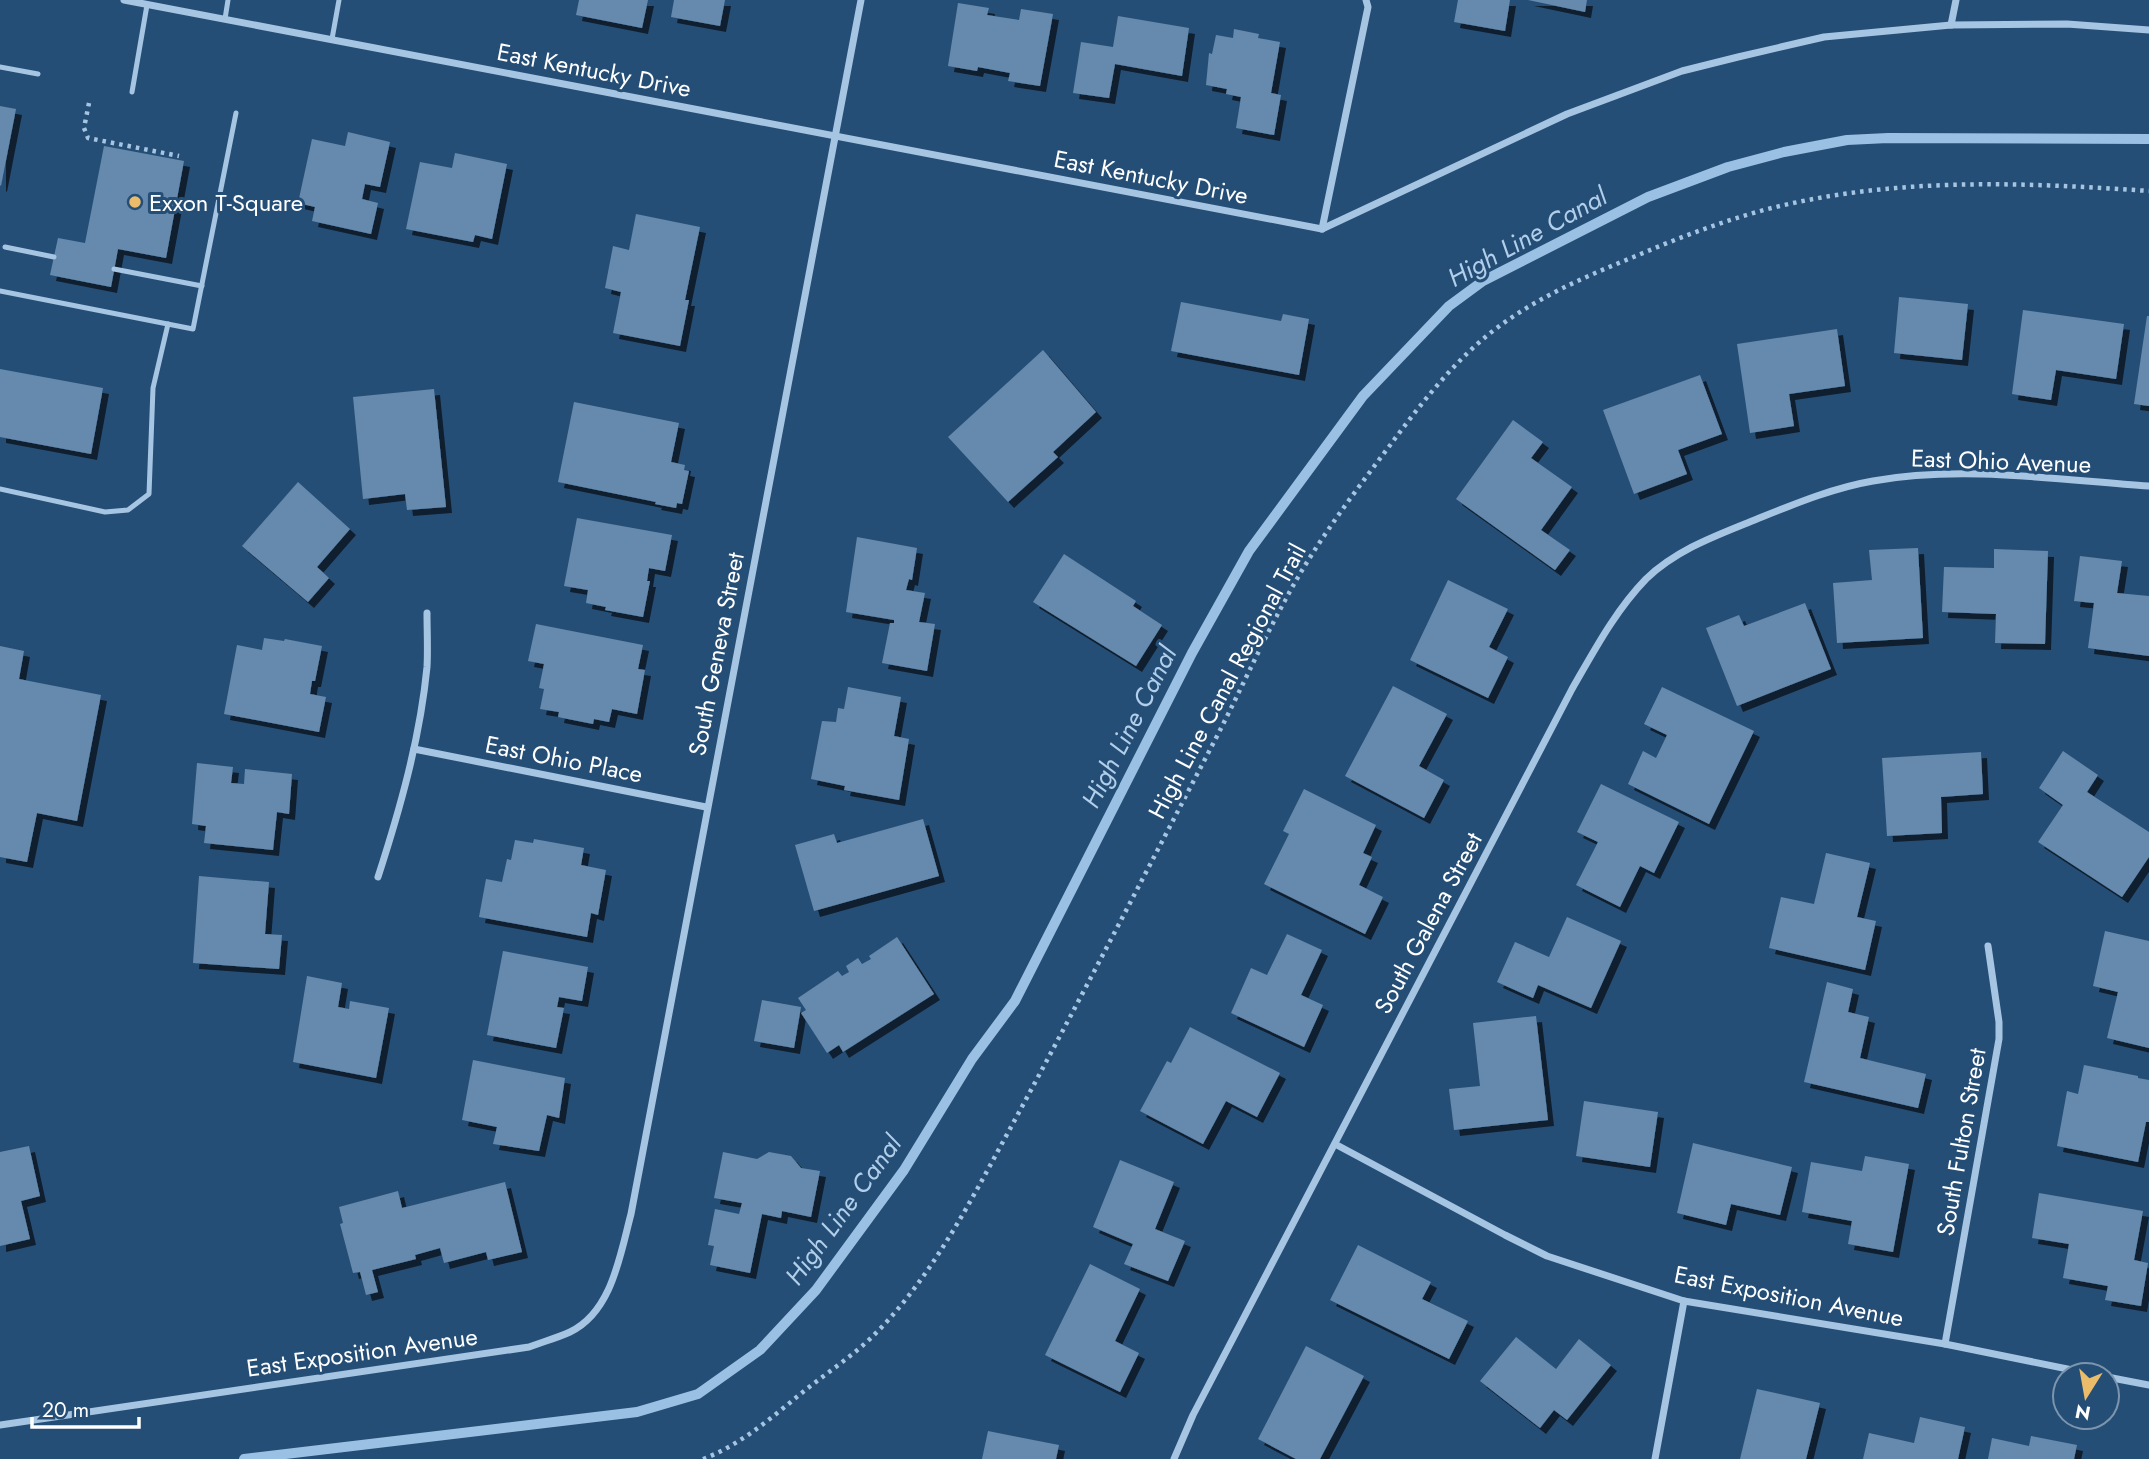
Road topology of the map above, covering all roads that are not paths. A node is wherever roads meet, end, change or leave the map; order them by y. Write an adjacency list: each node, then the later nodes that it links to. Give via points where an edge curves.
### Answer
1 (124, 0): 7 (street, East Kentucky Drive)
2 (228, 0): 8 (lane)
3 (339, 0): 11 (lane)
4 (861, 0): 16 (street, South Geneva Street)
5 (1366, 0): 17 (street)
6 (1956, 0): 9 (street)
7 (147, 5): 8 (street, East Kentucky Drive); 14 (lane)
8 (225, 19): 11 (street, East Kentucky Drive)
9 (1951, 25): 10 (street, via 2067,24); 17 (street, via 1824,37 1682,71 1567,114)
10 (2149, 30)
11 (332, 39): 16 (street, East Kentucky Drive)
12 (0, 67): 13 (lane)
13 (38, 74)
14 (132, 92)
15 (236, 113): 21 (lane)
16 (835, 136): 17 (street, East Kentucky Drive); 29 (street, South Geneva Street)
17 (1322, 229)
18 (5, 247): 19 (lane)
19 (54, 257)
20 (114, 268): 21 (lane)
21 (202, 286): 23 (lane, via 193,329)
22 (0, 291): 23 (lane)
23 (168, 324): 25 (lane, via 153,388 149,494 128,510 105,512)
24 (2149, 486): 26 (street, East Ohio Avenue, via 1932,475 1872,481)
25 (0, 489)
26 (1812, 498): 32 (street, South Galena Street, via 1677,555 1647,579 1612,622 1572,689)
27 (427, 613): 28 (street, via 427,666)
28 (414, 749): 29 (street, East Ohio Place); 30 (street)
29 (706, 807): 34 (street, South Geneva Street, via 631,1214 611,1283)
30 (378, 877)
31 (1988, 946): 35 (street, South Fulton Street, via 1999,1039)
32 (1335, 1144): 33 (street, East Exposition Avenue, via 1547,1256); 40 (street, South Galena Street)
33 (1684, 1301): 35 (street, East Exposition Avenue); 41 (street)
34 (596, 1311): 39 (street, East Exposition Avenue, via 572,1331 529,1347)
35 (1945, 1344): 36 (street, East Exposition Avenue)
36 (2051, 1366)
37 (2121, 1380): 38 (street)
38 (2149, 1385)
39 (0, 1425)
40 (1174, 1459)
41 (1655, 1459)

